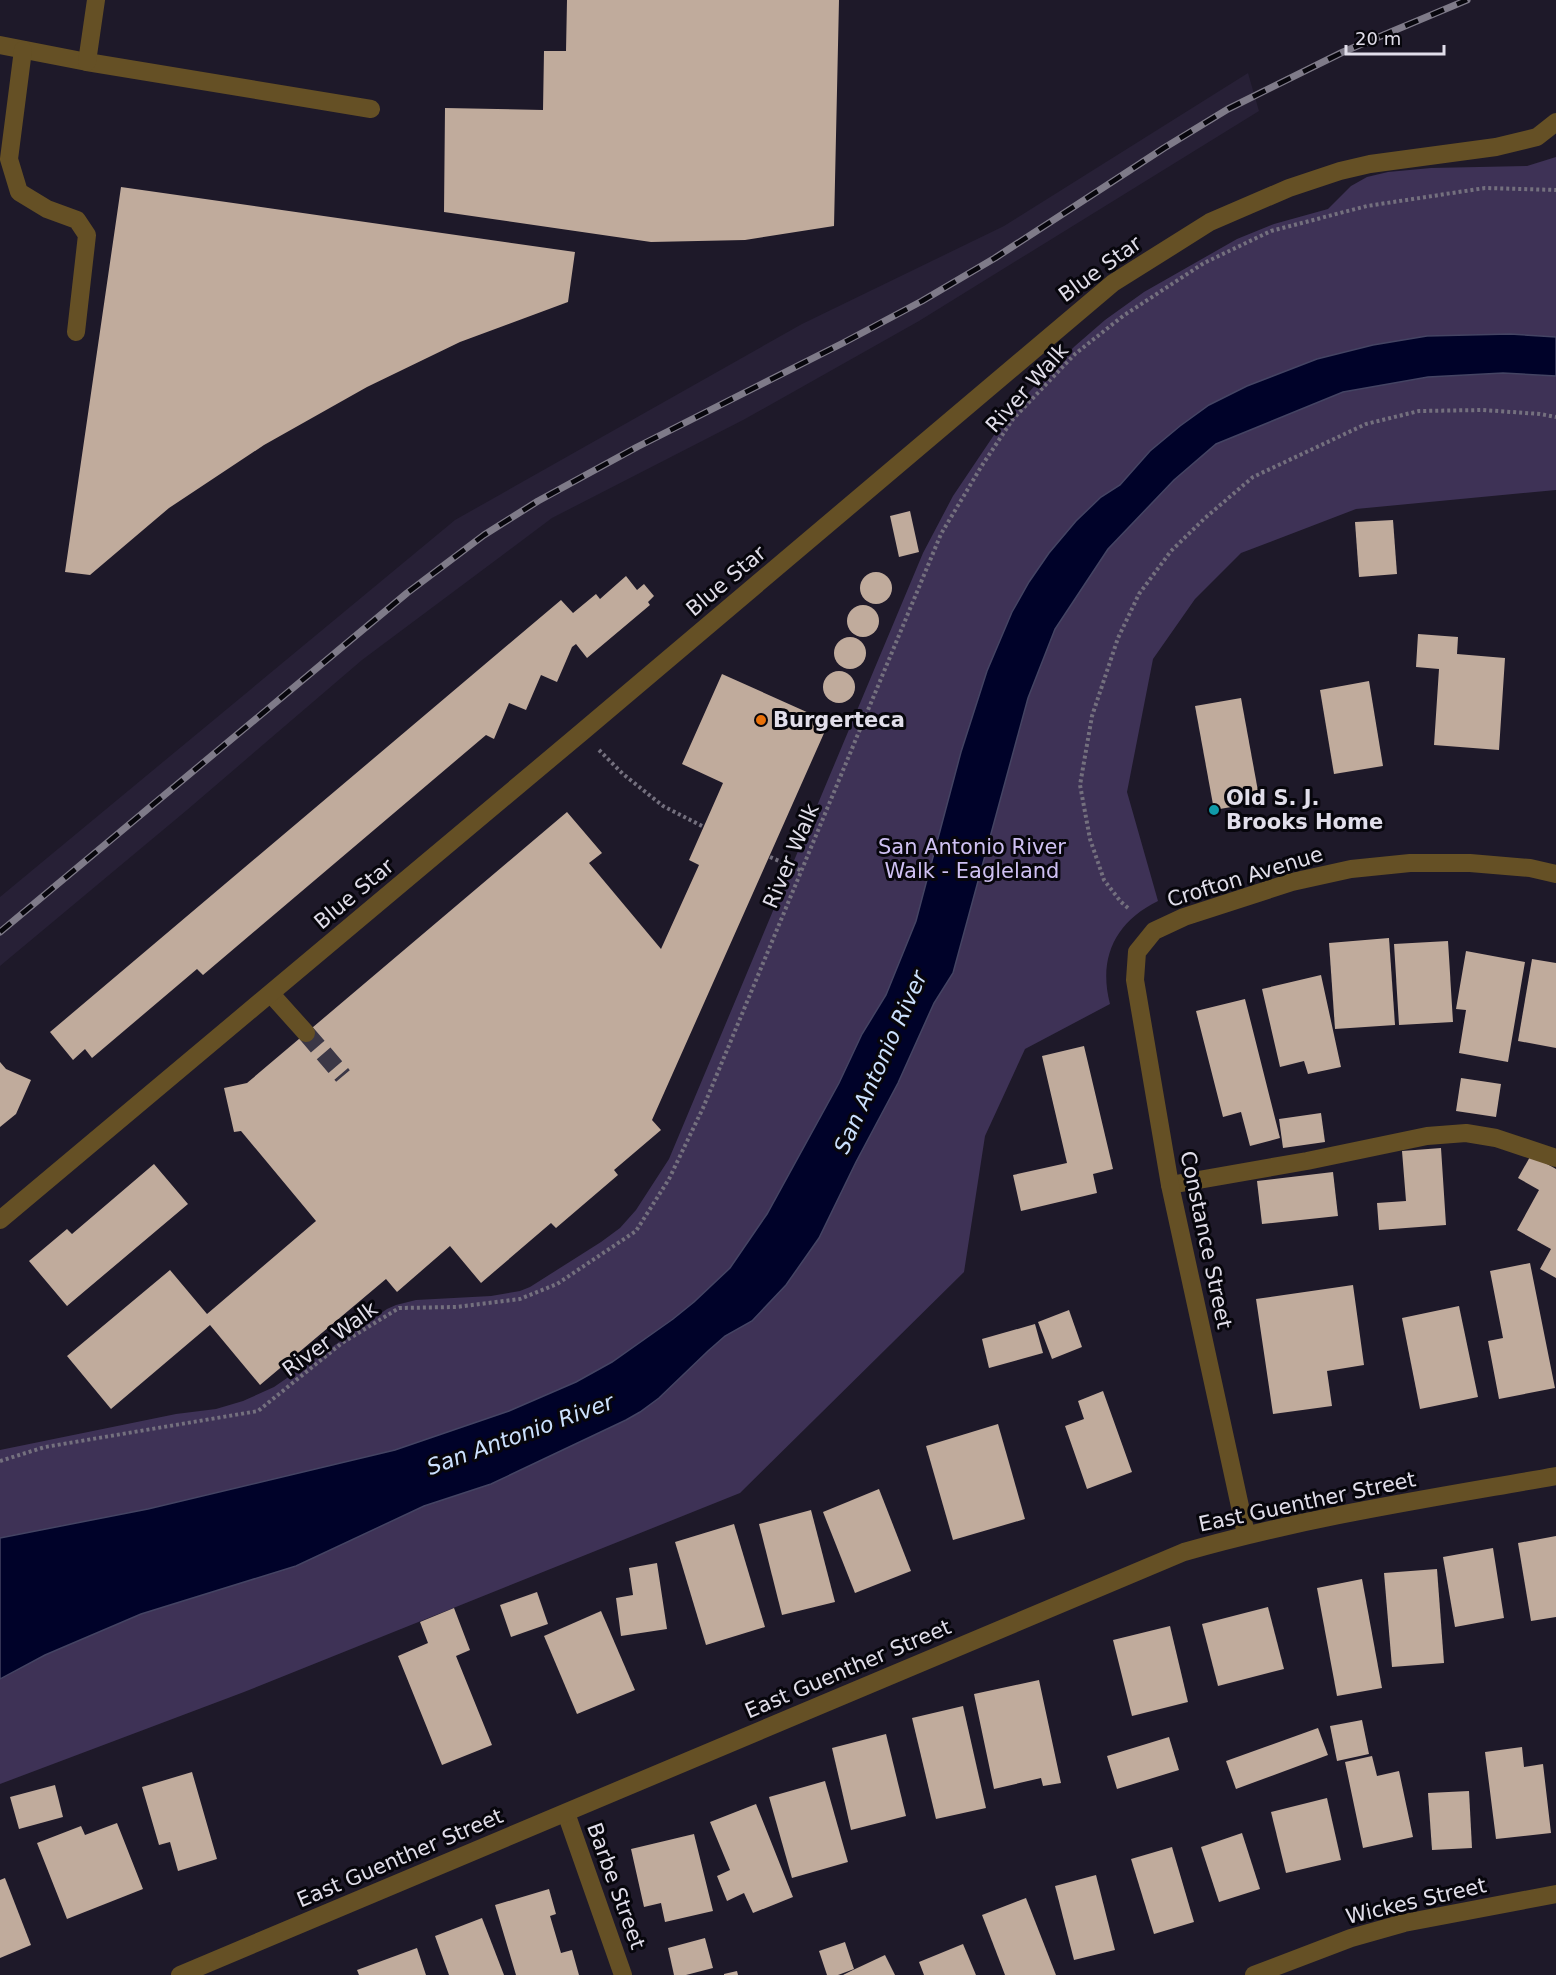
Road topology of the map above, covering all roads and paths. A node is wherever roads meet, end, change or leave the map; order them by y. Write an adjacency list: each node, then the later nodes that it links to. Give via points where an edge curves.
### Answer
1 (96, 0): 4 (street)
2 (0, 45): 3 (street)
3 (23, 50): 4 (street); 8 (street, via 9,159 19,192 47,209 77,220 87,235)
4 (87, 62): 5 (street)
5 (371, 109)
6 (1556, 122): 10 (street, Blue Star, via 1537,137 1496,147 1340,171 1210,222 1104,290)
7 (1556, 190): 13 (path, River Walk, via 1485,188 1367,206 1271,231 1204,263 1123,316 1075,354 1013,419 941,534)
8 (76, 332)
9 (1556, 417): 15 (path, via 1484,410 1419,411 1366,424 1253,477 1171,551 1139,594 1118,638 1092,716 1080,785 1090,839 1104,880)
10 (582, 732): 11 (path, via 622,774 663,806); 17 (street, Blue Star)
11 (704, 827)
12 (770, 857): 13 (path)
13 (802, 871): 22 (path, River Walk, via 703,1108 669,1179 636,1231 557,1284 520,1299 456,1307 399,1308 342,1343 258,1411 45,1447)
14 (1556, 874): 16 (street, Crofton Avenue, via 1470,863 1410,862 1351,869 1292,882 1184,917 1154,931)
15 (1128, 908)
16 (1137, 952): 20 (street, Constance Street, via 1135,980)
17 (271, 994): 18 (street); 21 (street, Blue Star)
18 (306, 1033)
19 (1556, 1158): 20 (street, via 1496,1138 1466,1133 1427,1136)
20 (1170, 1185): 24 (street, Constance Street)
21 (0, 1220)
22 (0, 1461)
23 (1556, 1476): 24 (street, East Guenther Street)
24 (1246, 1534): 25 (street, East Guenther Street, via 1184,1552)
25 (566, 1813): 27 (street, East Guenther Street); 28 (street, Barbe Street)
26 (1556, 1894): 29 (street, Wickes Street, via 1404,1923 1351,1938)
27 (180, 1975)
28 (623, 1975)
29 (1254, 1975)

